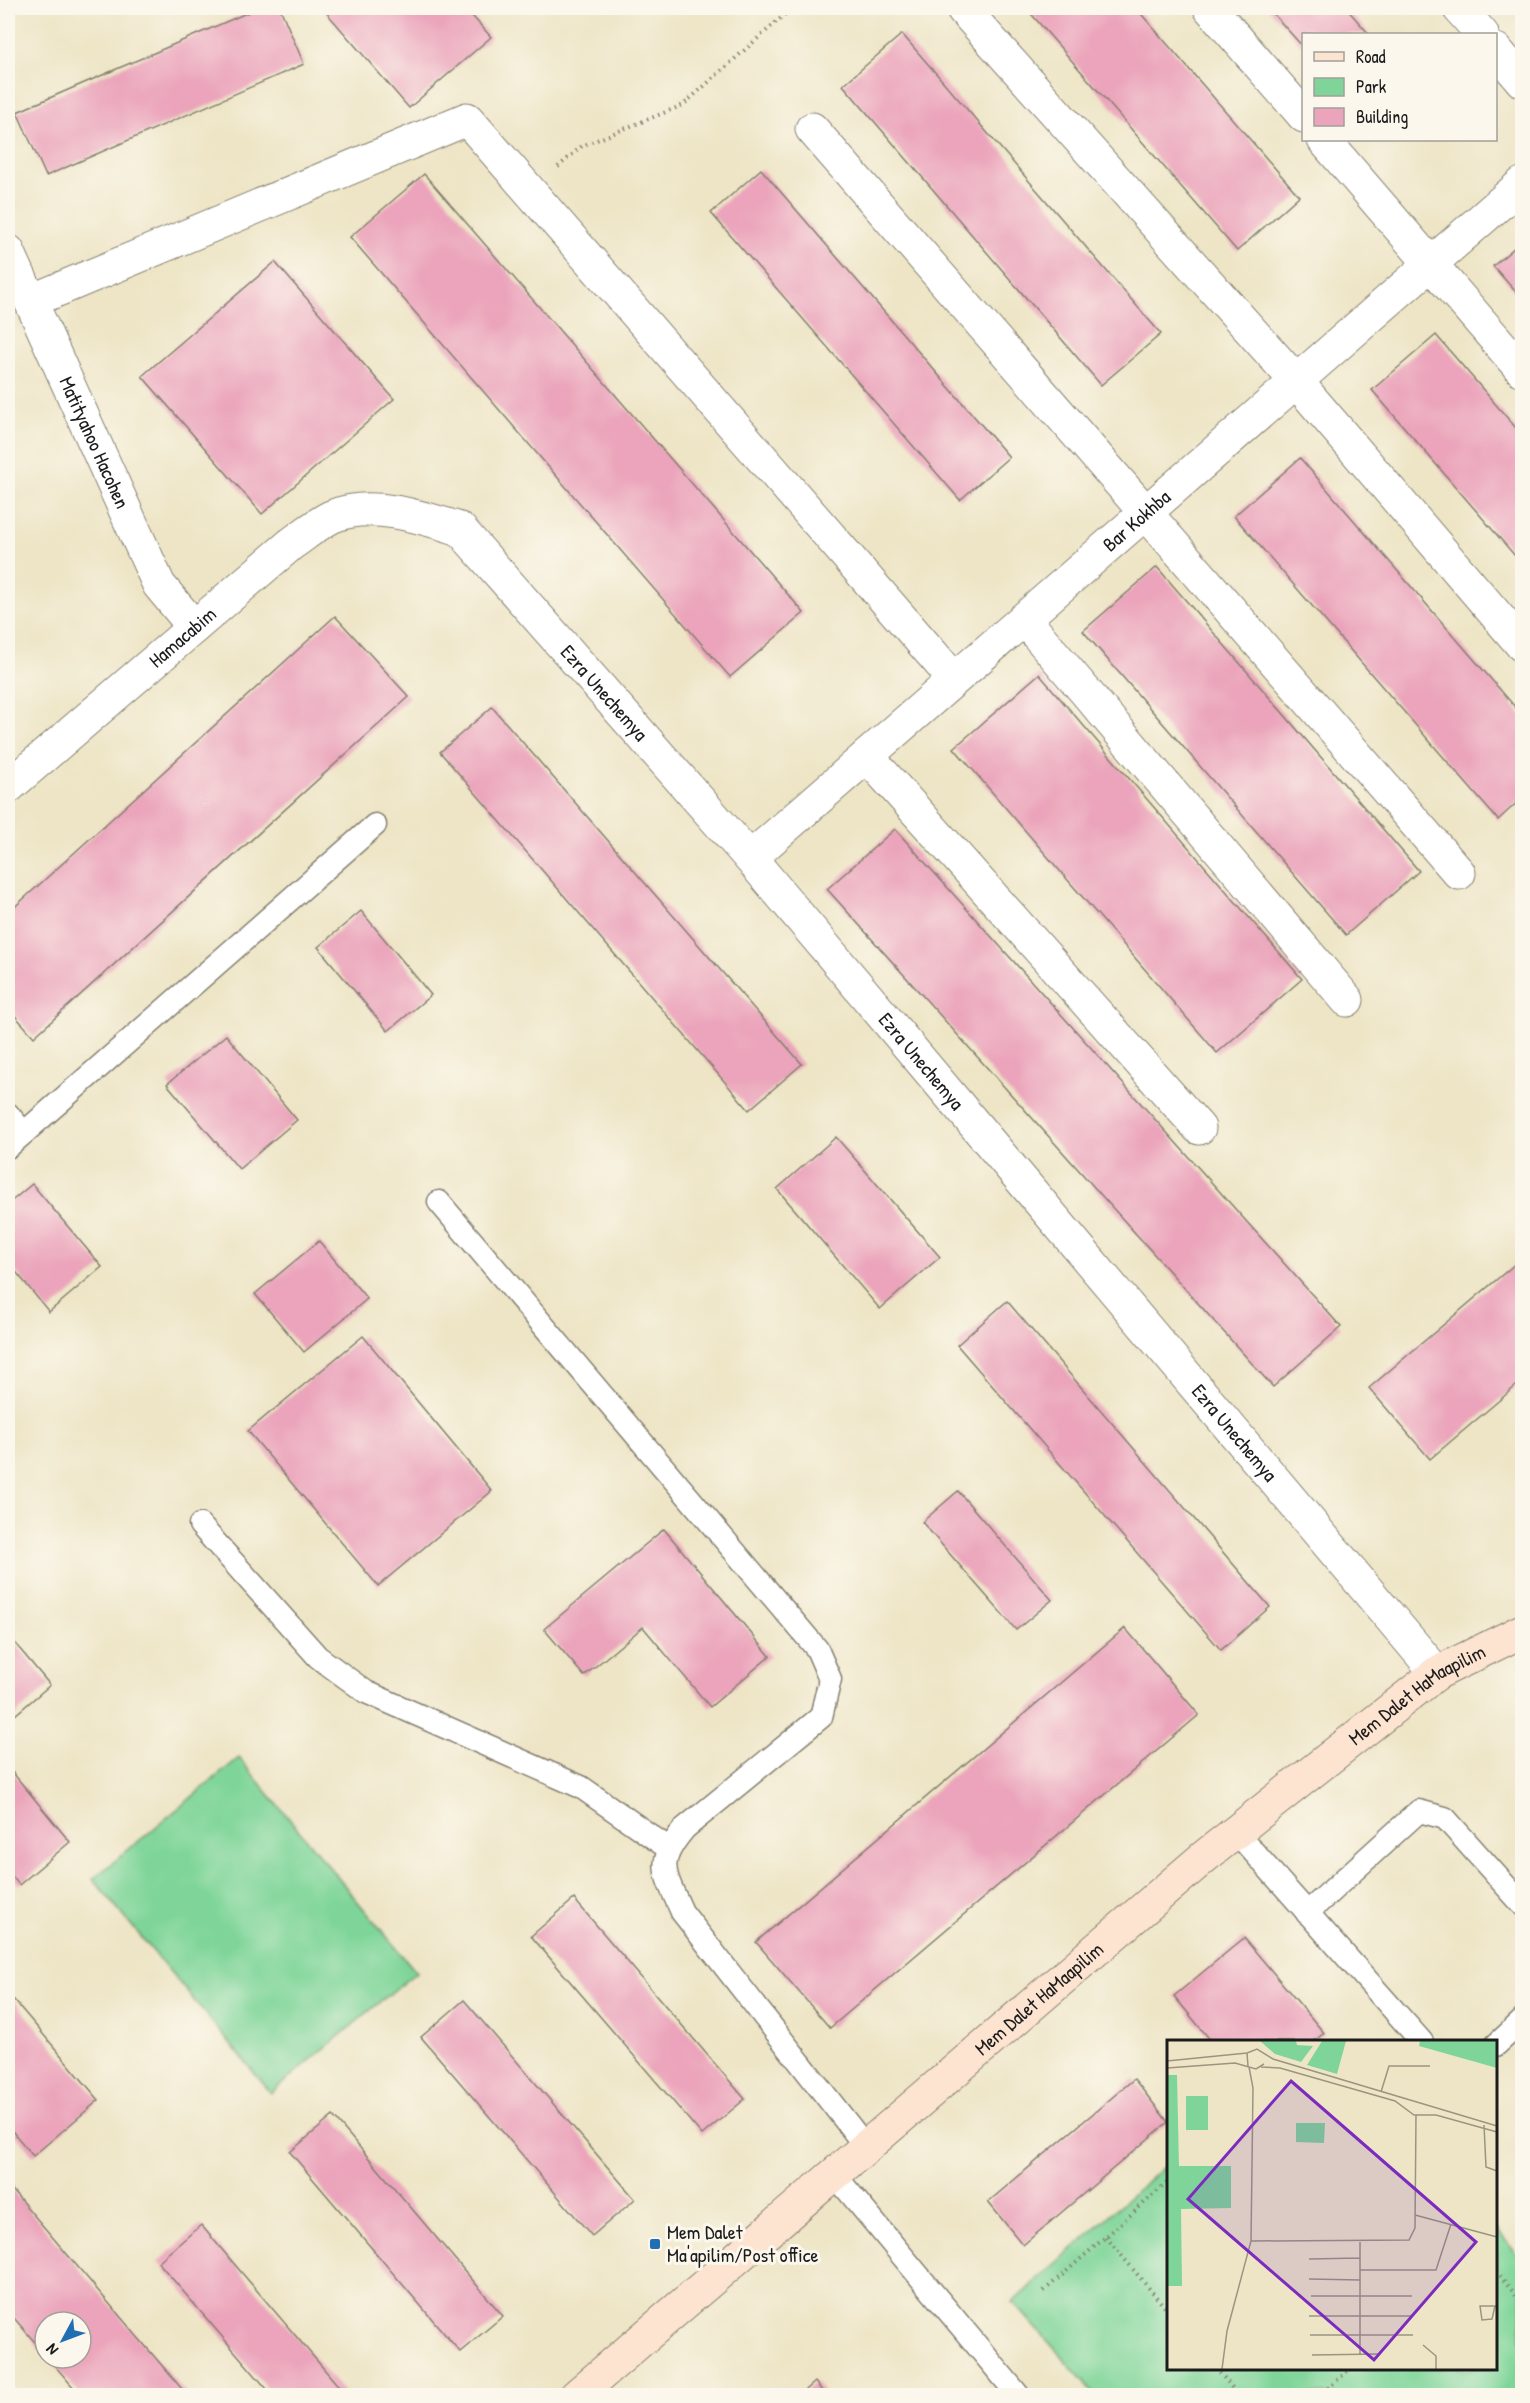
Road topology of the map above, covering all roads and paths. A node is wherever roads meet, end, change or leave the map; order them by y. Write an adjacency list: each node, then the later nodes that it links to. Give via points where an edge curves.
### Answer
1 (792, 8): 12 (path, via 683,105 582,146)
2 (1210, 8): 8 (street)
3 (1459, 8): 5 (street)
4 (963, 9): 17 (street)
5 (1481, 33)
6 (1497, 51): 7 (street)
7 (1522, 81)
8 (1302, 114)
9 (812, 129): 19 (street)
10 (1325, 141): 14 (street)
11 (1522, 183): 14 (street, Bar Kokhba)
12 (531, 192): 15 (street, via 467,119); 23 (street)
13 (8, 251): 15 (street, Matityahoo Hacohen)
14 (1431, 264): 16 (street); 17 (street, Bar Kokhba)
15 (31, 301): 21 (street, Matityahoo Hacohen, via 159,585)
16 (1522, 370)
17 (1296, 381): 19 (street, Bar Kokhba); 22 (street)
18 (368, 510): 21 (street, Hamacabim, via 332,517 299,538); 27 (street, Ezra Unechemya, via 415,514 460,529)
19 (1145, 513): 20 (street, Bar Kokhba); 28 (street)
20 (1024, 619): 23 (street, Bar Kokhba); 29 (street)
21 (194, 627): 25 (street, Hamacabim)
22 (1522, 645)
23 (954, 680): 24 (street, Bar Kokhba)
24 (867, 756): 27 (street, Bar Kokhba); 31 (street)
25 (8, 787)
26 (375, 825): 32 (lane)
27 (750, 858): 36 (street, Ezra Unechemya)
28 (1459, 873)
29 (1347, 1000)
30 (8, 1114): 32 (lane)
31 (1199, 1128)
32 (16, 1140)
33 (439, 1202): 38 (lane, via 817,1649 830,1679 821,1717 685,1828)
34 (200, 1525): 38 (lane, via 318,1657 366,1692 581,1786)
35 (1522, 1630): 36 (street, Mem Dalet HaMaapilim)
36 (1437, 1673): 37 (street, Mem Dalet HaMaapilim)
37 (1236, 1832): 40 (lane); 44 (street, Mem Dalet HaMaapilim)
38 (668, 1848): 44 (lane, via 665,1873 682,1912)
39 (1522, 1904): 40 (lane, via 1445,1818 1419,1811)
40 (1307, 1913): 42 (lane)
41 (1522, 2021): 43 (lane)
42 (1420, 2040)
43 (1497, 2044)
44 (866, 2147): 45 (street, Mem Dalet HaMaapilim)
45 (834, 2174): 54 (street, Mem Dalet HaMaapilim); 55 (lane)
46 (1167, 2183): 47 (path)
47 (1106, 2237): 49 (path); 51 (path)
48 (1497, 2272): 50 (path)
49 (1044, 2291)
50 (1522, 2303)
51 (1167, 2310)
52 (1218, 2370): 56 (path)
53 (1349, 2370): 57 (path)
54 (576, 2396)
55 (1019, 2396)
56 (1239, 2396)
57 (1319, 2396)

